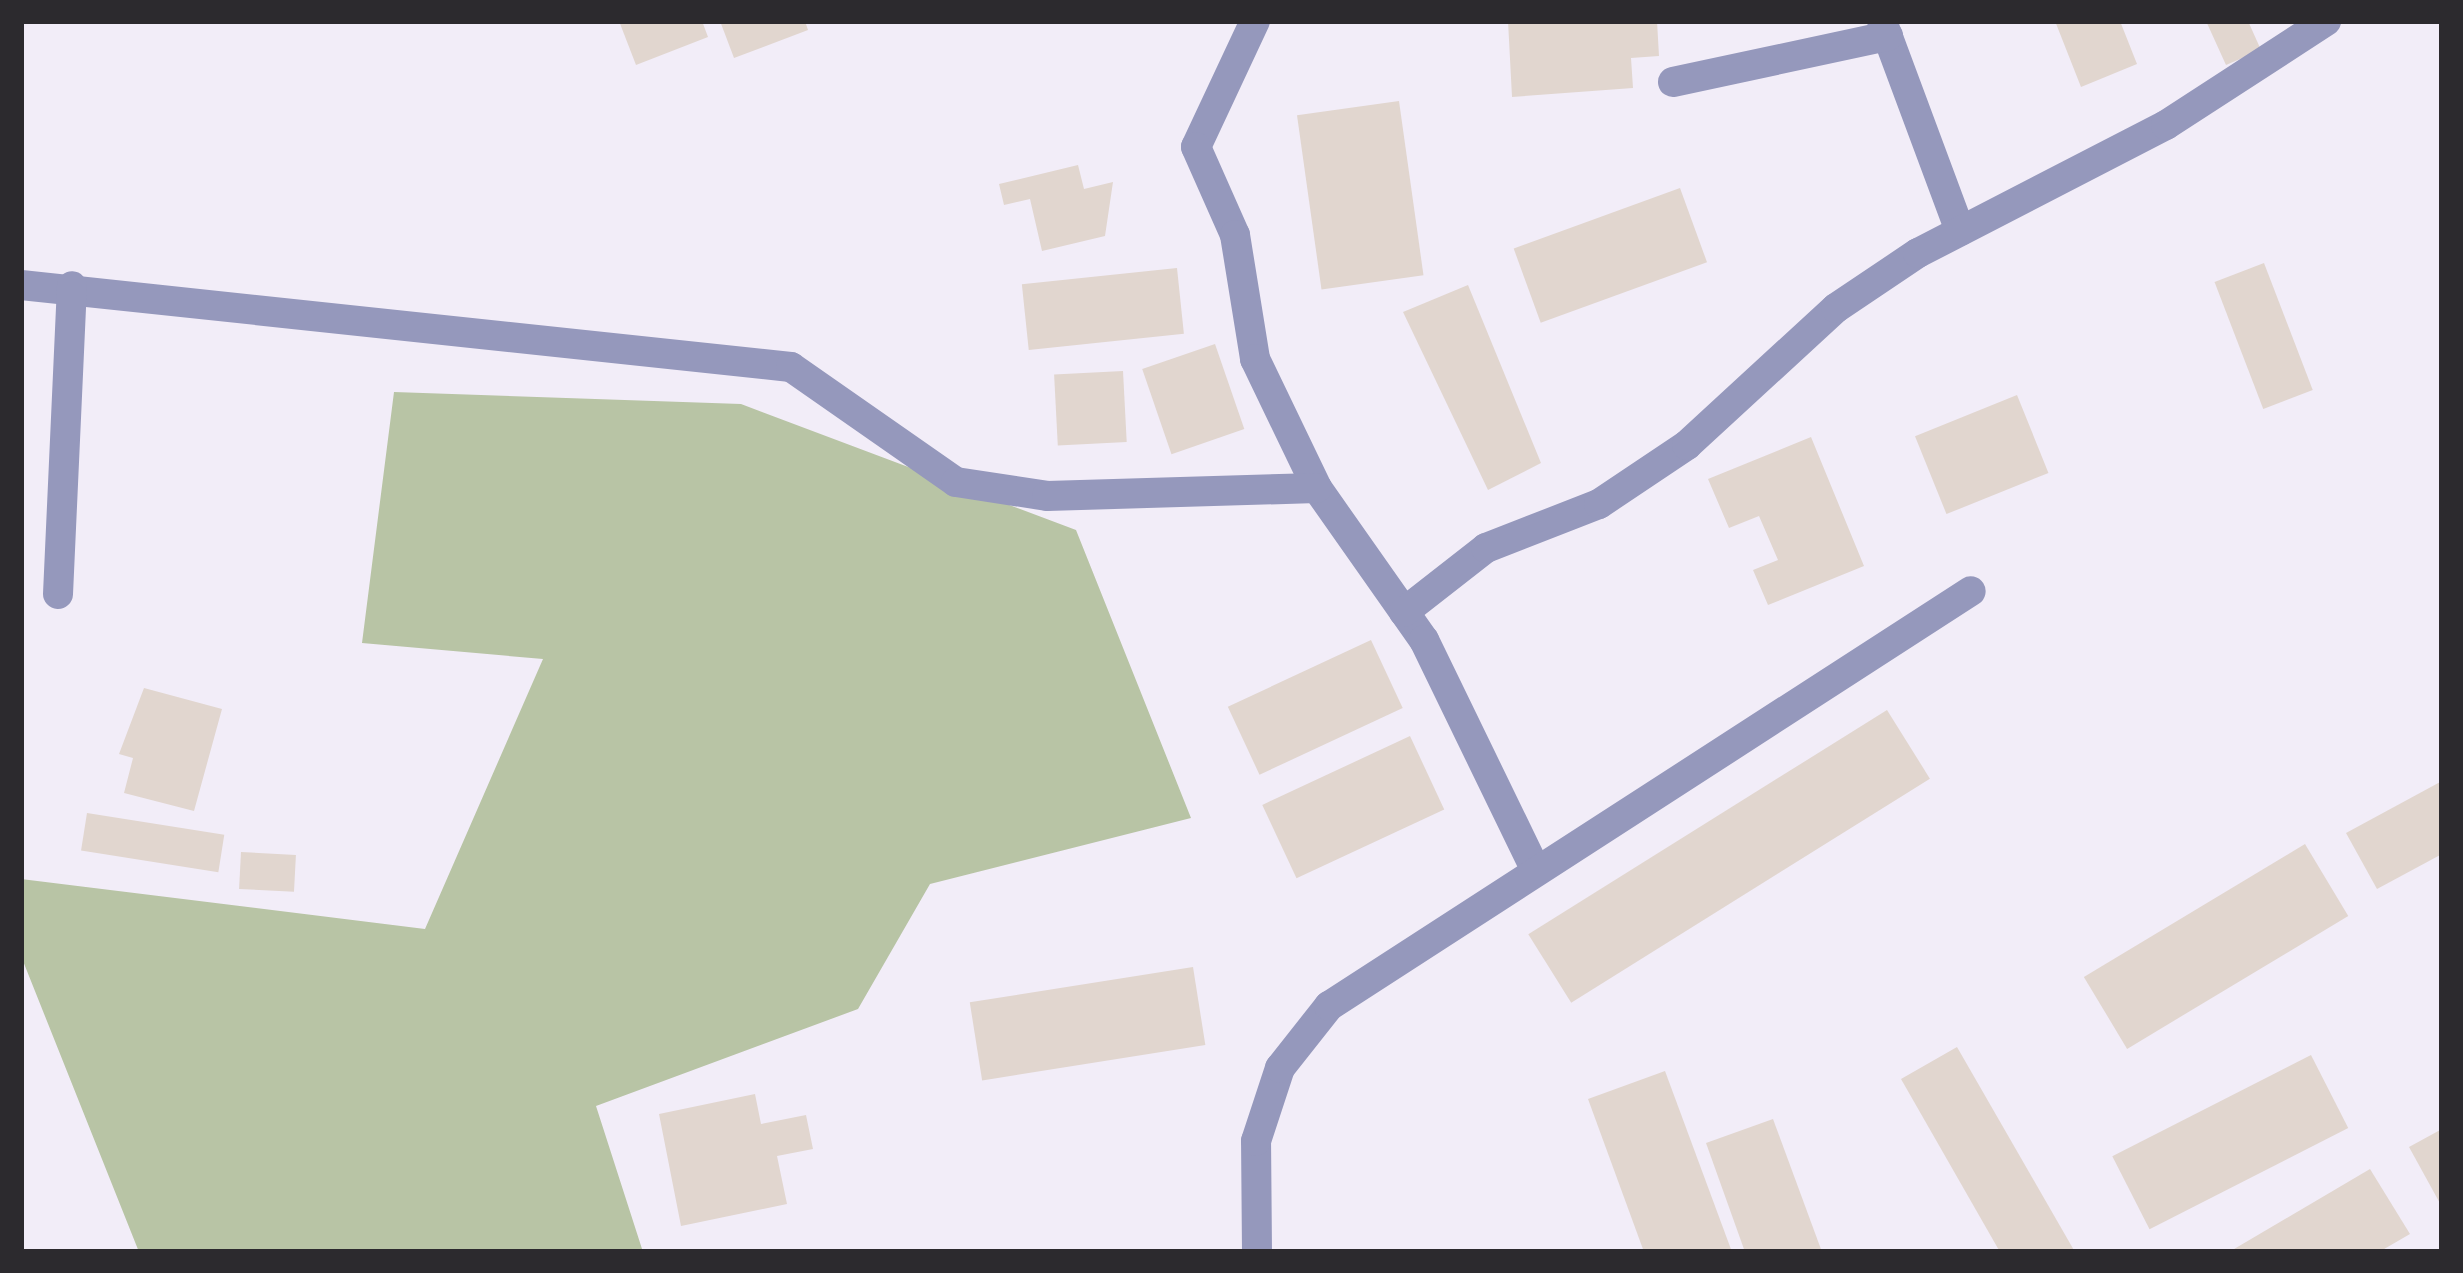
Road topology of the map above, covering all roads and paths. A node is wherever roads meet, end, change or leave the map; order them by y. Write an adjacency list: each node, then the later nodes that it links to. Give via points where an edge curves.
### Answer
1 (1255, 21): 8 (street, via 1196,147 1235,235 1272,411)
2 (2326, 21): 5 (street, via 2166,125)
3 (1885, 29): 4 (street); 5 (street)
4 (1673, 82)
5 (1960, 231): 11 (street, via 1836,308 1687,445 1600,504 1486,548)
6 (21, 285): 7 (street)
7 (72, 286): 8 (street, via 791,368 956,482 1047,496); 10 (street)
8 (1317, 488): 11 (street)
9 (1971, 591): 12 (street)
10 (58, 594)
11 (1404, 612): 12 (street)
12 (1537, 871): 13 (street, via 1329,1006 1280,1068 1256,1141)
13 (1257, 1252)

